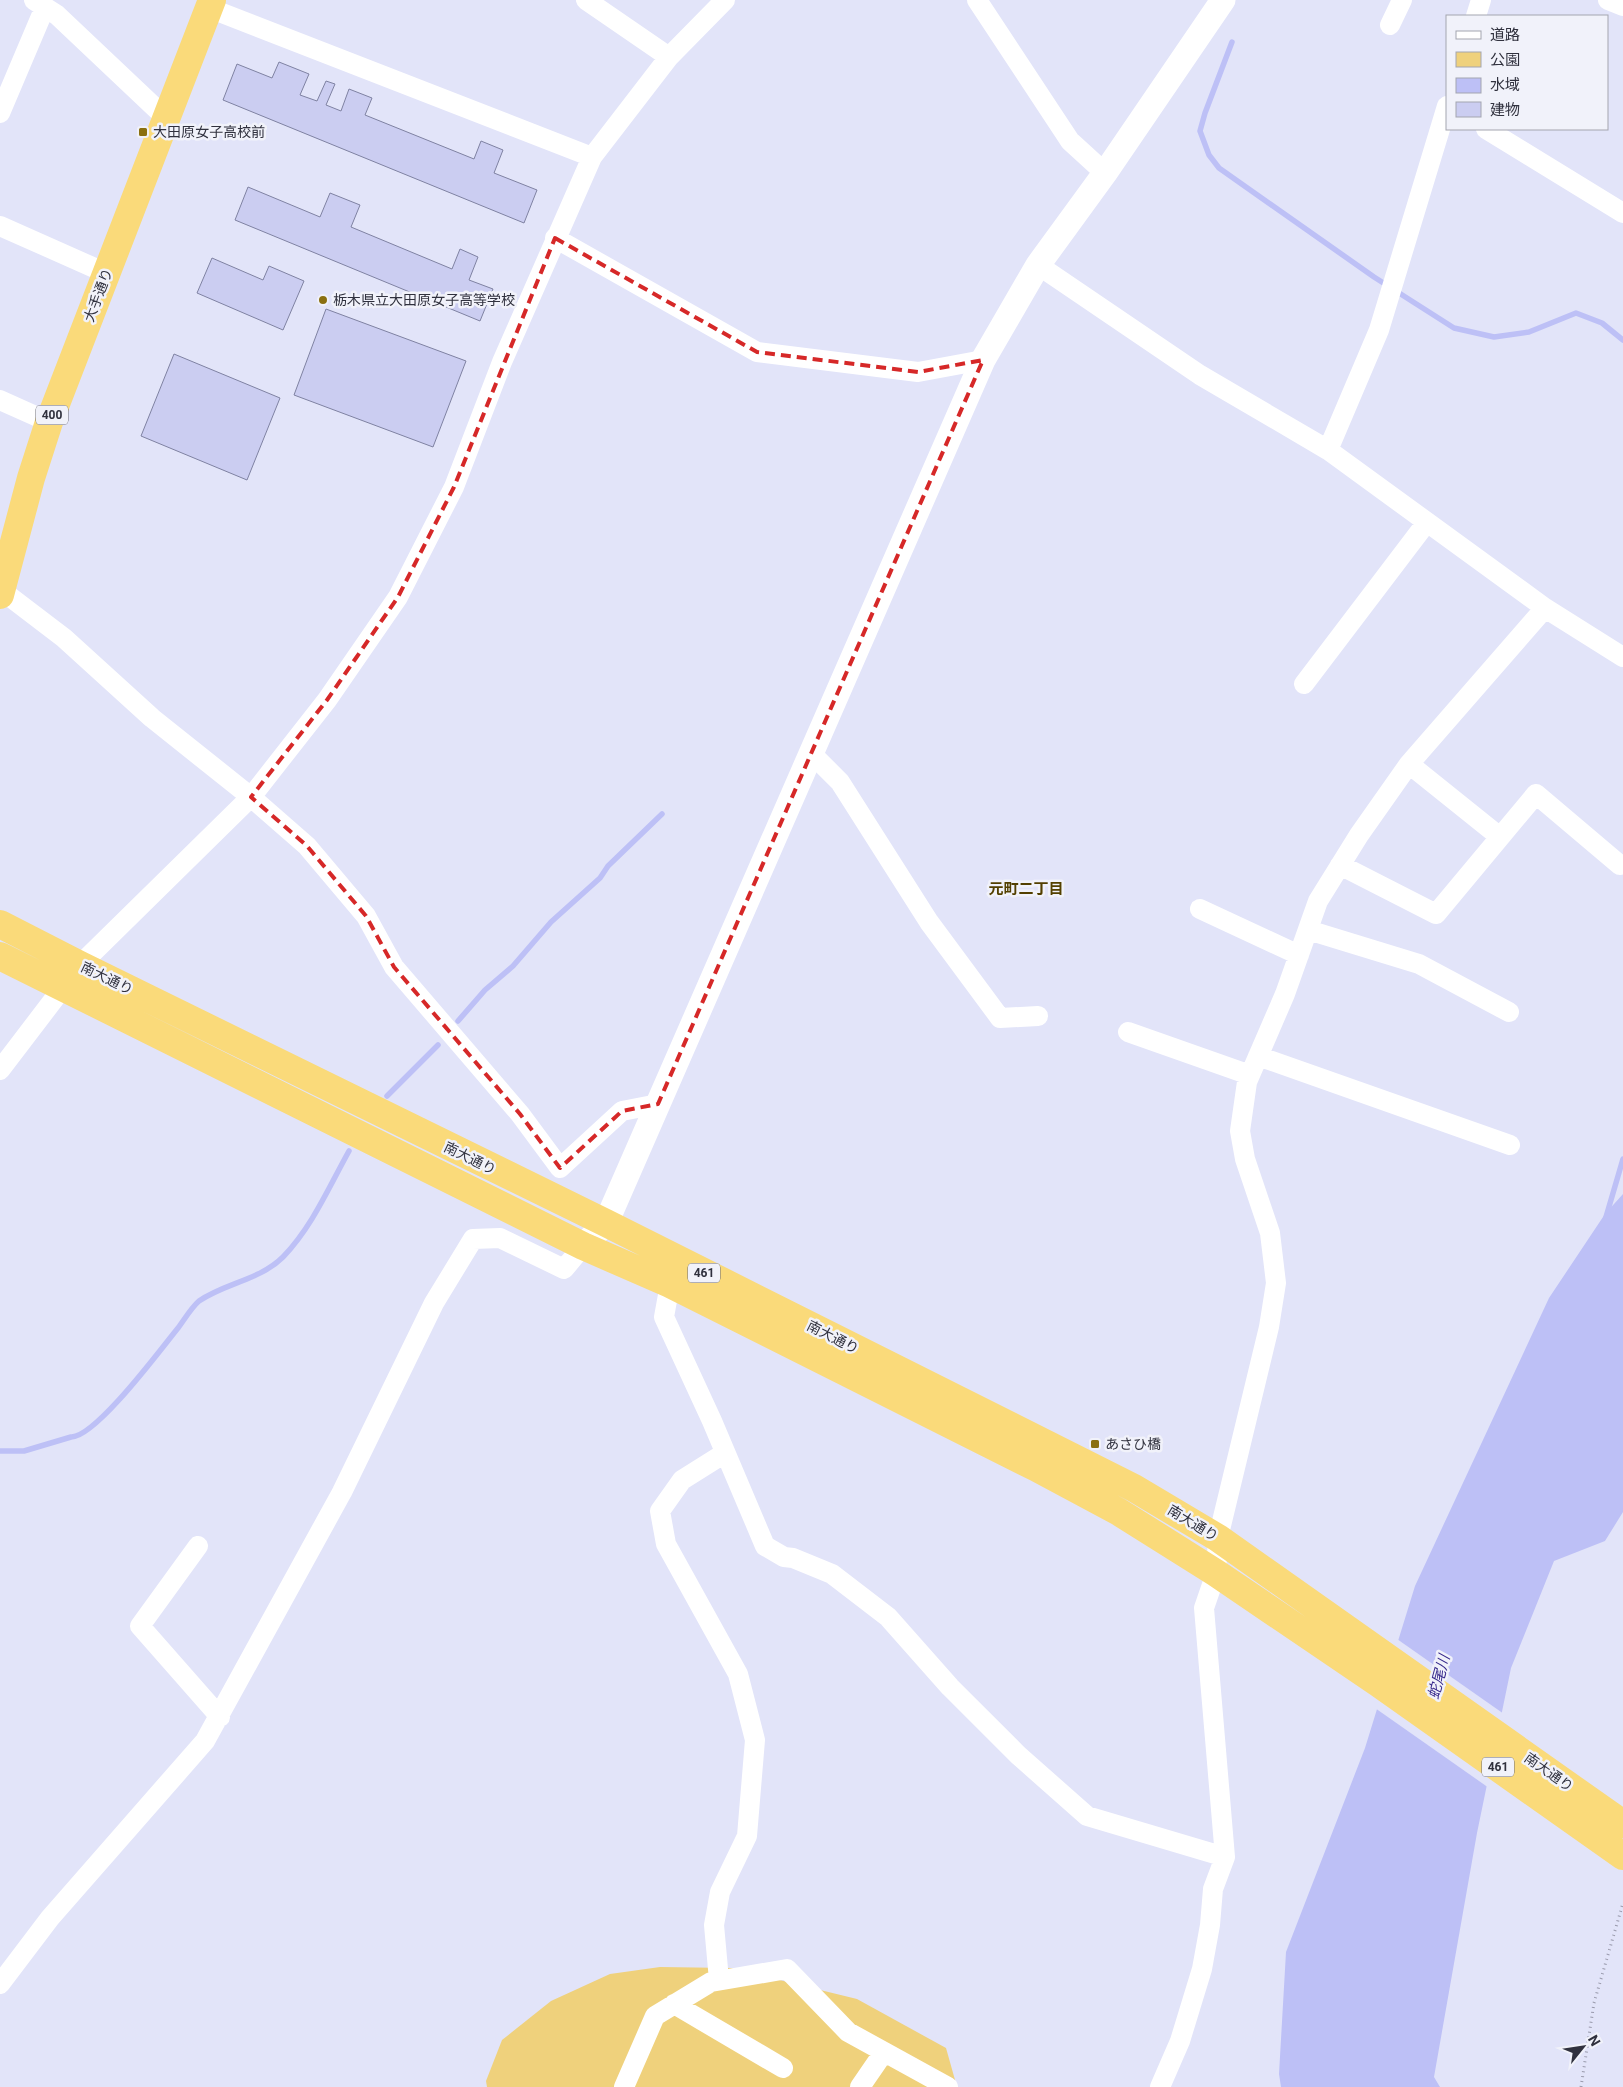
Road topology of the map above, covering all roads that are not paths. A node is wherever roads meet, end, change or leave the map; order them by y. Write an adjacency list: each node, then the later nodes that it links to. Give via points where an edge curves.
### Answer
1 (586, 0): 13 (street)
2 (725, 0): 13 (street)
3 (977, 0): 19 (street, via 1070,141)
4 (1222, 0): 19 (street)
5 (1402, 0): 12 (street)
6 (1481, 0): 11 (street)
7 (1608, 0): 10 (street)
8 (40, 4): 15 (street); 16 (street, via 57,15)
9 (210, 4): 16 (highway, 大手通り / 400); 18 (street)
10 (1623, 6)
11 (1476, 15)
12 (1390, 25)
13 (669, 58): 18 (street)
14 (1446, 109): 28 (street, via 1378,330)
15 (0, 113)
16 (167, 119): 24 (highway, 大手通り / 400)
17 (1488, 130): 20 (street)
18 (592, 157): 22 (street)
19 (1105, 173): 23 (street)
20 (1623, 213)
21 (0, 226): 24 (street)
22 (555, 238): 25 (street, via 757,352 918,372); 36 (street, via 502,362 454,487 398,597 327,700)
23 (1038, 265): 25 (street); 28 (street, via 1200,375)
24 (106, 273): 27 (highway, 大手通り / 400)
25 (983, 360): 34 (street)
26 (0, 400): 27 (street)
27 (49, 422): 30 (highway, 大手通り / 400)
28 (1328, 450): 29 (street)
29 (1427, 522): 31 (street); 33 (street)
30 (1, 592): 36 (street, via 64,638 152,718)
31 (1545, 608): 32 (street); 35 (street)
32 (1623, 657)
33 (1304, 684)
34 (811, 753): 48 (street, via 840,782 928,922 1000,1018); 53 (street)
35 (1409, 764): 37 (street); 39 (street)
36 (251, 797): 45 (street); 53 (street, via 313,853 366,916 394,967 520,1114 560,1168 622,1111)
37 (1500, 837): 38 (street, via 1536,794); 39 (street, via 1436,914)
38 (1620, 864)
39 (1340, 865): 42 (street, via 1318,901)
40 (1200, 909): 43 (street)
41 (0, 924): 45 (highway, 南大通り / 461)
42 (1308, 930): 43 (street); 47 (street, via 1419,964)
43 (1299, 955): 50 (street)
44 (0, 956): 46 (highway, 南大通り / 461)
45 (80, 965): 46 (street); 55 (highway, 南大通り / 461)
46 (62, 987): 51 (street); 56 (highway, 南大通り / 461)
47 (1509, 1012)
48 (1038, 1016)
49 (1128, 1032): 52 (street)
50 (1258, 1056): 52 (street); 54 (street)
51 (0, 1070)
52 (1250, 1075): 59 (street, via 1240,1131 1245,1159 1270,1233 1276,1282 1269,1327)
53 (658, 1104): 55 (street)
54 (1510, 1144)
55 (606, 1223): 56 (street); 59 (highway, 南大通り / 461, via 1126,1484)
56 (584, 1246): 57 (highway, 南大通り / 461); 63 (street, via 564,1269 500,1238 473,1239 434,1303 342,1492)
57 (670, 1284): 58 (street, via 664,1317); 61 (highway, 南大通り / 461, via 1035,1466 1118,1512)
58 (725, 1453): 66 (street, via 765,1546 784,1557 832,1574 888,1617 950,1687 1018,1755 1087,1816); 67 (street, via 682,1480 660,1511 666,1544 738,1674 755,1740 748,1836 720,1892 714,1926)
59 (1218, 1538): 61 (street); 62 (highway, 南大通り / 461)
60 (198, 1546): 63 (street, via 140,1626)
61 (1216, 1573): 62 (highway, 南大通り / 461); 66 (street, via 1204,1608)
62 (1383, 1671): 64 (highway, 南大通り / 461); 65 (highway, 南大通り / 461)
63 (220, 1717): 68 (street, via 205,1741 50,1918)
64 (1623, 1824)
65 (1620, 1854)
66 (1225, 1857): 75 (street, via 1213,1889 1202,1969 1180,2041)
67 (719, 1980): 69 (street); 70 (street, via 787,1969 848,2032)
68 (0, 1984)
69 (674, 2004): 71 (street); 72 (street, via 655,2016)
70 (884, 2052): 73 (street); 74 (street)
71 (783, 2068)
72 (624, 2087)
73 (860, 2087)
74 (948, 2087)
75 (1160, 2087)

